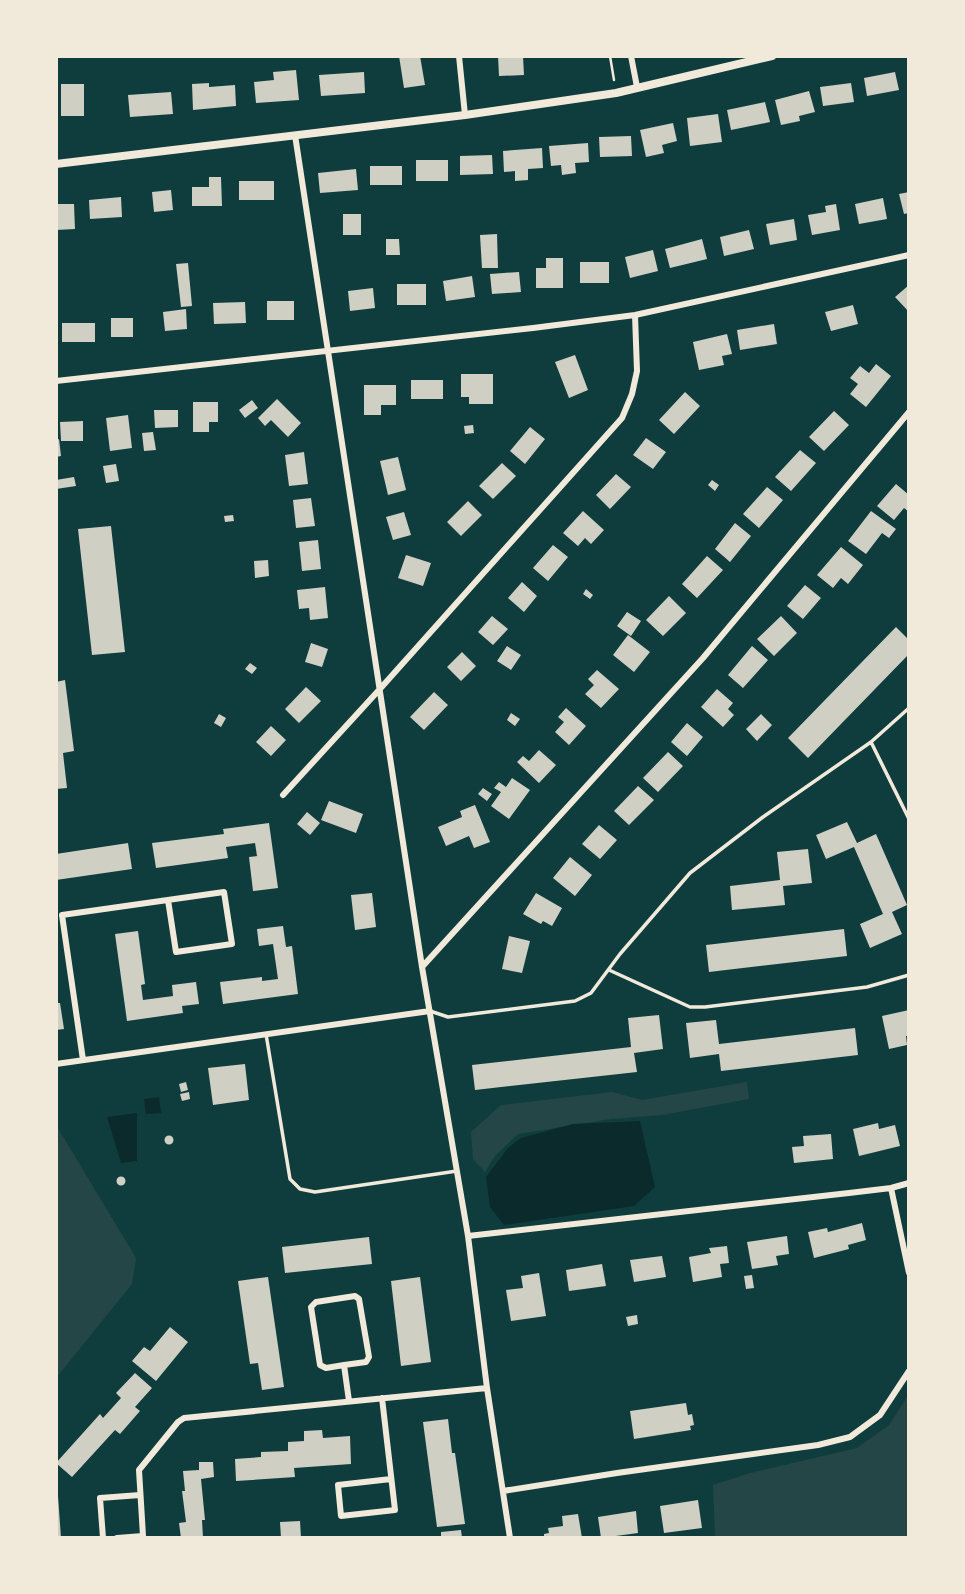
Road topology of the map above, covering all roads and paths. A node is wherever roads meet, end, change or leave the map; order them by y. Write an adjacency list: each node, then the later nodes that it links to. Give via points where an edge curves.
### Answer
1 (459, 56): 7 (street)
2 (610, 56): 6 (path)
3 (631, 56): 5 (street)
4 (772, 56): 5 (street)
5 (638, 87): 6 (street)
6 (616, 93): 7 (street)
7 (465, 115): 8 (street)
8 (295, 135): 9 (street); 12 (street)
9 (56, 164)
10 (909, 255): 11 (street)
11 (635, 315): 12 (street); 15 (street, via 637,371 622,418)
12 (327, 350): 13 (street); 15 (street)
13 (56, 381)
14 (909, 412): 21 (street, via 703,658)
15 (379, 690): 18 (street); 21 (street)
16 (909, 708): 17 (lane)
17 (871, 742): 19 (lane); 22 (lane, via 690,873)
18 (283, 795)
19 (909, 819)
20 (168, 900): 20 (street, via 224,892 232,944 176,952); 26 (street, via 62,915)
21 (422, 967): 24 (street)
22 (609, 970): 23 (lane, via 690,1007 867,986); 24 (lane, via 591,993 575,1001 448,1017)
23 (909, 975)
24 (430, 1011): 25 (street); 28 (street)
25 (266, 1034): 26 (street); 28 (lane, via 290,1179 300,1189 315,1192)
26 (83, 1060): 27 (street)
27 (56, 1064)
28 (457, 1171): 31 (street)
29 (909, 1183): 30 (street)
30 (891, 1188): 31 (street); 32 (street)
31 (468, 1236): 35 (street)
32 (909, 1273)
33 (344, 1365): 33 (street, via 320,1365 311,1307 316,1302 355,1296 369,1357 366,1362); 37 (street)
34 (909, 1371): 39 (street, via 880,1415 850,1437)
35 (487, 1388): 36 (street); 39 (street)
36 (382, 1398): 37 (street); 38 (street)
37 (349, 1401): 40 (street, via 184,1418 139,1470)
38 (391, 1479): 38 (street, via 395,1510 341,1516 338,1485)
39 (503, 1491): 43 (street)
40 (140, 1495): 41 (street, via 100,1498); 42 (street, via 143,1536)
41 (103, 1538)
42 (117, 1538)
43 (510, 1538)

